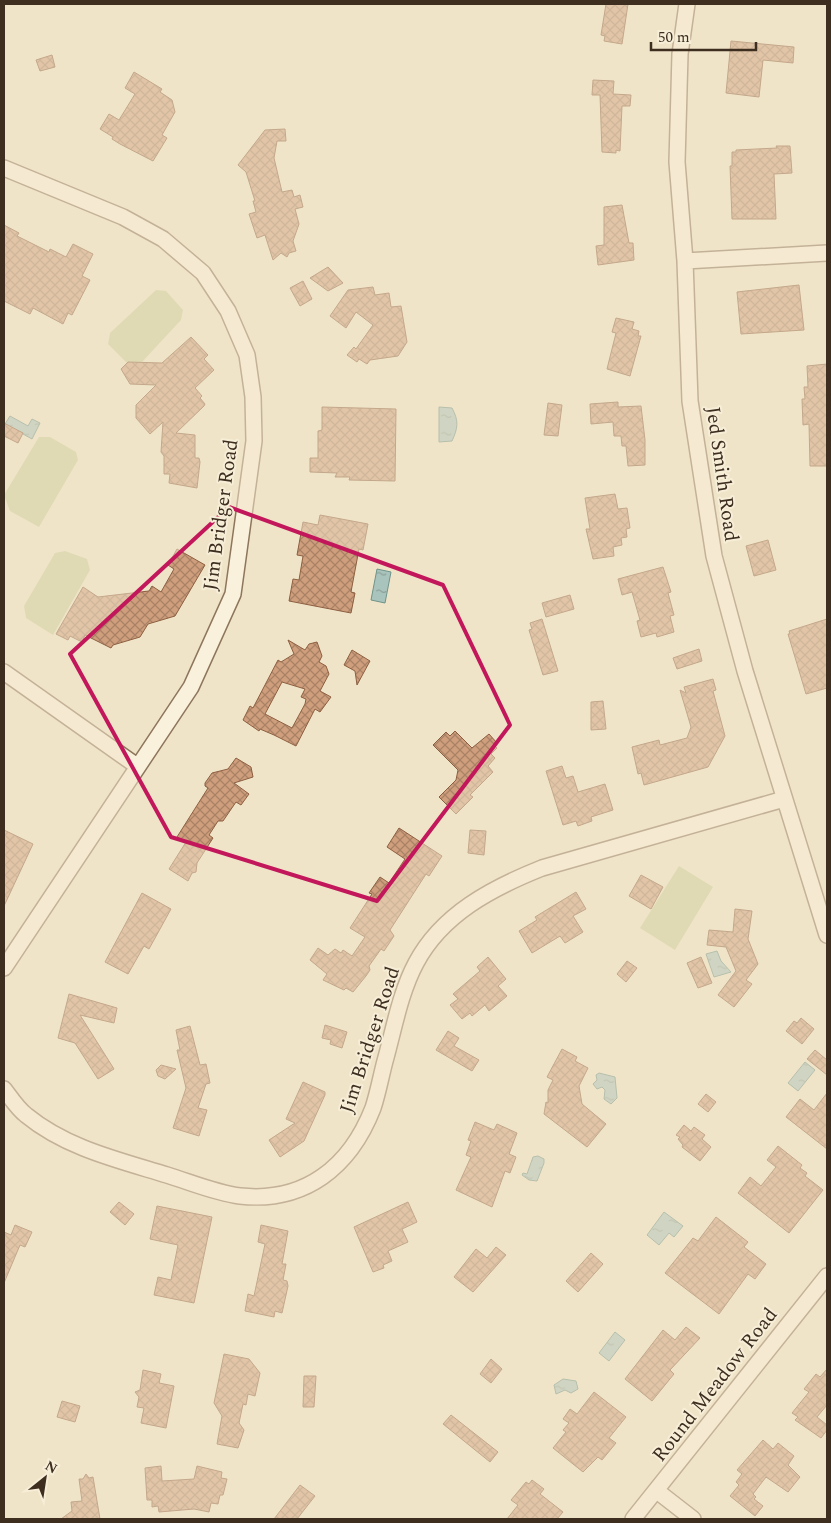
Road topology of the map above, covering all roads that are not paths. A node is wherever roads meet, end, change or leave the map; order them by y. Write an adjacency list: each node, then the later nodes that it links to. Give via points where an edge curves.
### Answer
1 (687, 4): 4 (street, Jed Smith Road, via 680,54 677,162)
2 (4, 168): 6 (street, Jim Bridger Road, via 124,217 163,239 203,273 228,311 247,355 253,397 254,441 233,594 191,687)
3 (827, 253): 4 (street)
4 (685, 261): 7 (street, Jed Smith Road, via 690,400 714,556)
5 (4, 672): 6 (street)
6 (137, 766): 9 (street, Jim Bridger Road)
7 (784, 799): 8 (street, Jed Smith Road); 10 (street, Jim Bridger Road, via 542,868 477,899 446,923 416,963 407,984 373,1108 336,1168 308,1186 273,1197 239,1196 109,1157 59,1138 24,1114)
8 (827, 935)
9 (4, 968)
10 (4, 1089)
11 (827, 1276): 12 (street, Round Meadow Road)
12 (657, 1491): 13 (street, Round Meadow Road); 14 (street)
13 (633, 1519)
14 (693, 1519)

